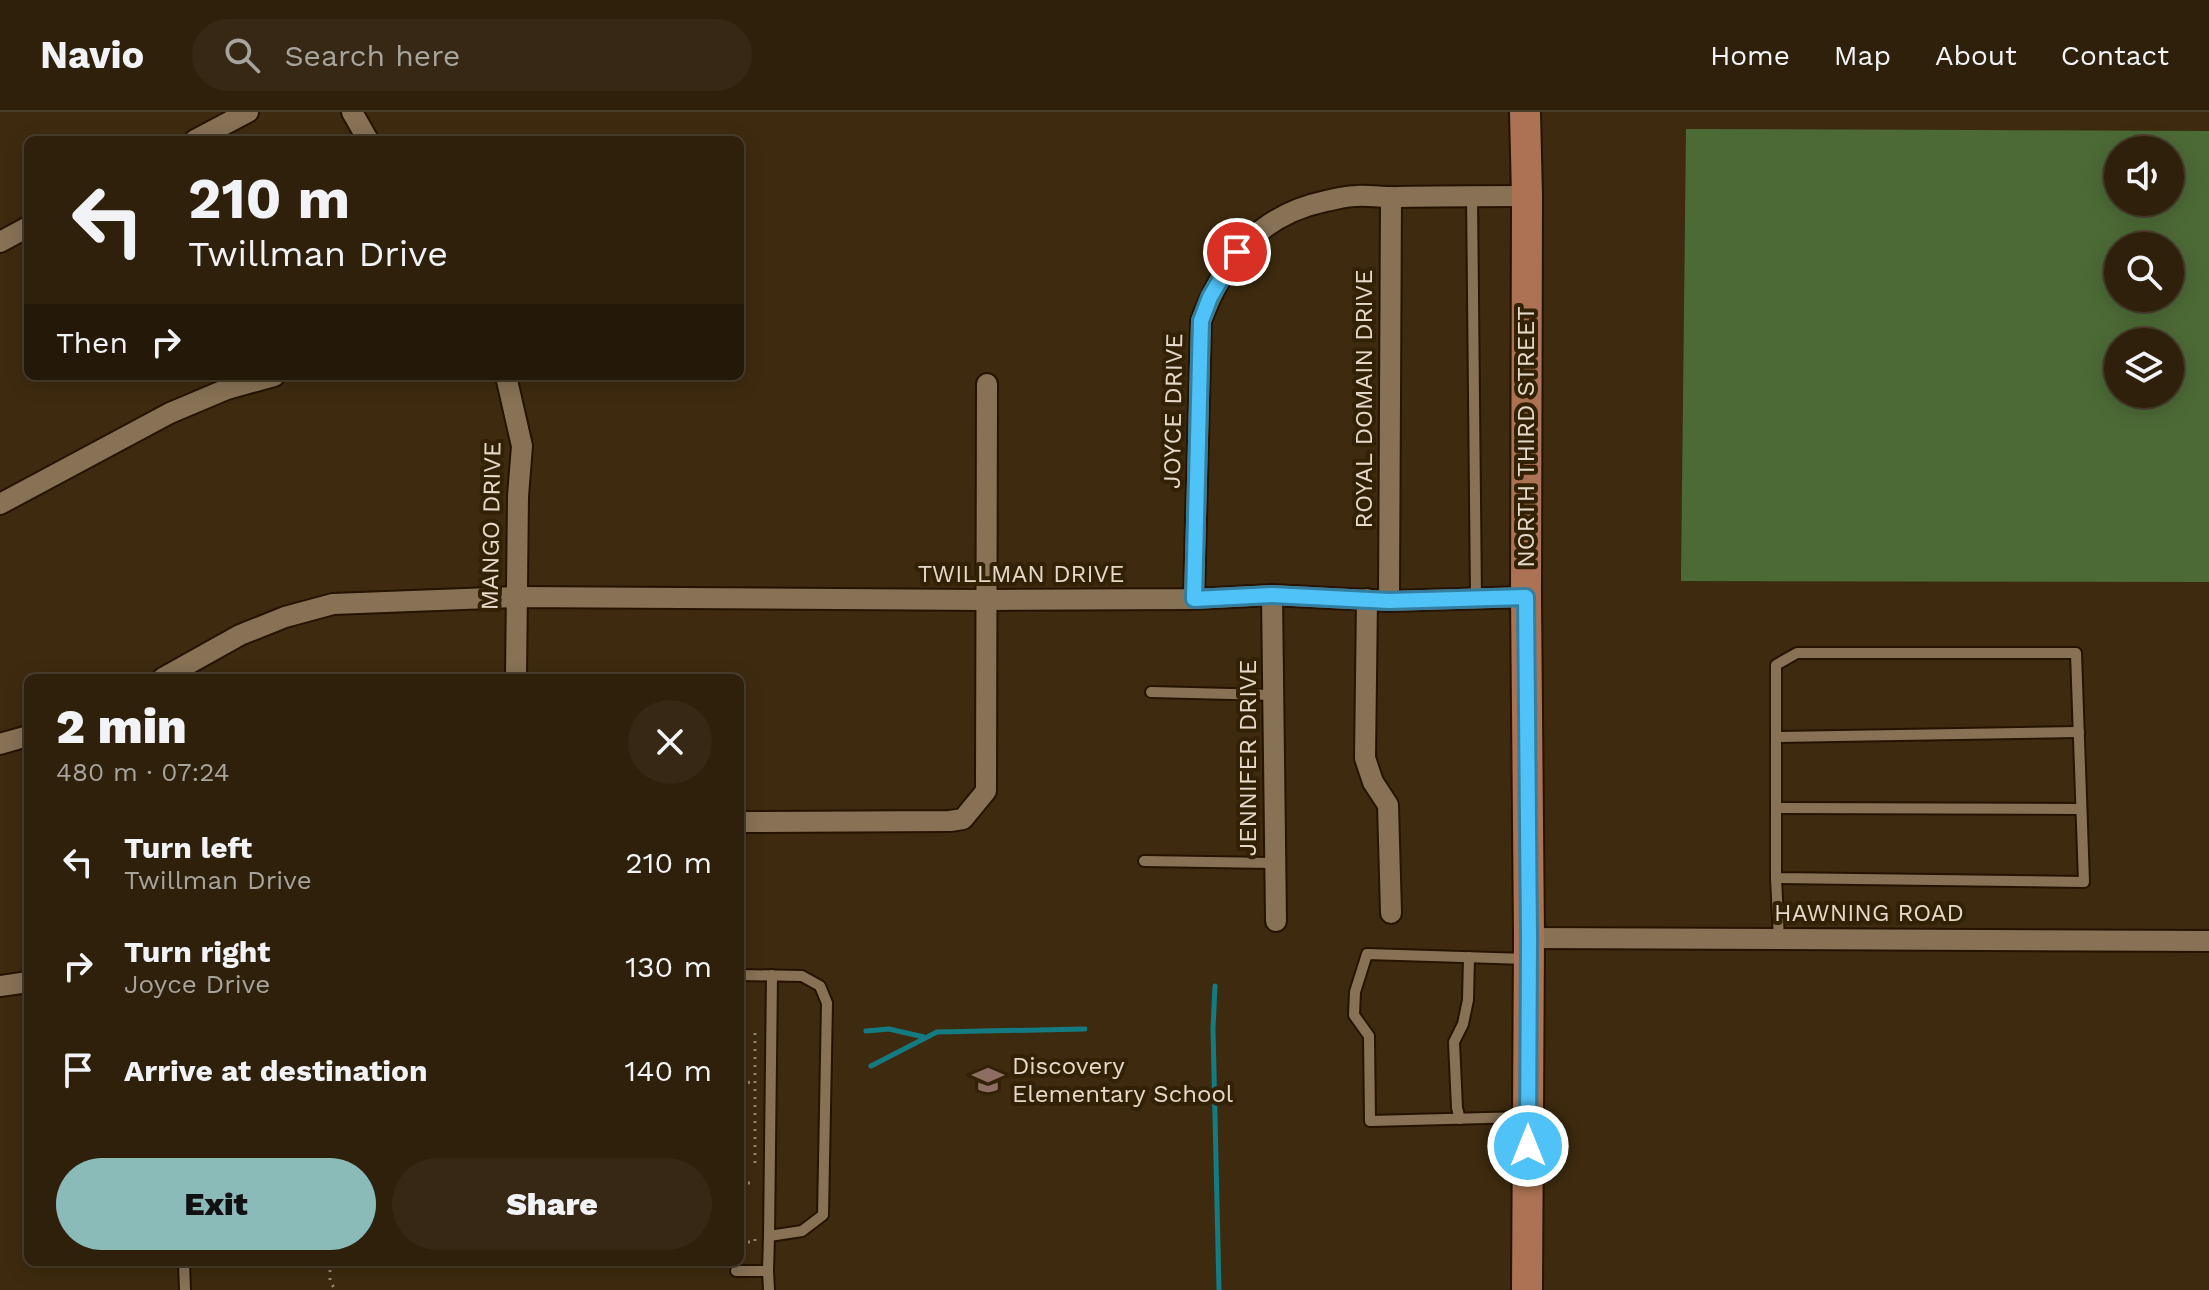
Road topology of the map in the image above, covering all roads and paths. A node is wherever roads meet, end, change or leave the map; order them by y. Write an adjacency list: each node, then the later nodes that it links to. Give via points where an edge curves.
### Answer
1 (248, 112): 4 (street)
2 (352, 112): 5 (street)
3 (1525, 112): 7 (main road, NORTH THIRD STREET)
4 (203, 136)
5 (366, 136)
6 (1472, 196): 7 (street, JOYCE DRIVE); 8 (street, JOYCE DRIVE); 18 (lane)
7 (1527, 196): 17 (main road, NORTH THIRD STREET)
8 (1391, 197): 19 (street, JOYCE DRIVE, via 1354,196 1290,211 1252,235 1210,297 1201,321); 22 (street, ROYAL DOMAIN DRIVE)
9 (24, 229): 10 (street)
10 (0, 242)
11 (260, 380): 14 (street, via 170,413)
12 (507, 380): 16 (street, MANGO DRIVE, via 522,446)
13 (987, 384): 21 (street)
14 (0, 504)
15 (1272, 595): 19 (street, TWILLMAN DRIVE); 20 (street, TWILLMAN DRIVE); 26 (street, JENNIFER DRIVE)
16 (516, 597): 21 (street, TWILLMAN DRIVE); 23 (street, TWILLMAN DRIVE, via 333,604 240,635); 24 (street, MANGO DRIVE)
17 (1526, 597): 18 (street, TWILLMAN DRIVE); 41 (main road, NORTH THIRD STREET)
18 (1476, 598): 22 (street, TWILLMAN DRIVE)
19 (1194, 599): 21 (street, TWILLMAN DRIVE)
20 (1367, 599): 22 (street, TWILLMAN DRIVE); 37 (street, via 1365,758 1388,805)
21 (987, 600): 33 (street, via 986,791 963,819)
22 (1389, 601)
23 (170, 674)
24 (516, 674)
25 (1151, 692): 26 (lane)
26 (1274, 695): 35 (street, JENNIFER DRIVE)
27 (2079, 732): 29 (lane); 29 (lane, via 2076,653 1797,653 1776,665); 32 (lane)
28 (24, 737): 30 (street)
29 (1776, 737): 31 (lane)
30 (0, 744)
31 (1776, 808): 32 (lane); 36 (lane)
32 (2081, 809): 36 (lane, via 2084,882)
33 (744, 822)
34 (1144, 861): 35 (lane)
35 (1275, 863): 38 (street, JENNIFER DRIVE)
36 (1776, 878): 39 (lane)
37 (1391, 913)
38 (1276, 921)
39 (1779, 939): 40 (street, HAWNING ROAD); 41 (street, HAWNING ROAD)
40 (2209, 941)
41 (1529, 948): 42 (lane); 50 (main road, NORTH THIRD STREET)
42 (1469, 957): 51 (lane, via 1468,1000 1454,1042); 51 (lane, via 1367,954 1354,1004 1354,1015 1369,1036 1370,1121)
43 (744, 975): 44 (lane)
44 (772, 975): 56 (lane); 56 (lane, via 802,976 820,986 827,1003 823,1215 802,1231)
45 (24, 983): 46 (street)
46 (0, 986)
47 (755, 1027): 48 (path)
48 (755, 1082): 49 (path); 52 (path)
49 (744, 1083)
50 (1528, 1117): 51 (lane); 65 (main road, NORTH THIRD STREET)
51 (1460, 1119)
52 (755, 1169)
53 (744, 1183): 54 (path)
54 (755, 1183)
55 (755, 1227): 57 (path, via 755,1242)
56 (769, 1236): 61 (lane)
57 (744, 1242)
58 (184, 1266): 62 (lane)
59 (330, 1266): 63 (path)
60 (736, 1271): 61 (lane)
61 (768, 1271): 64 (lane)
62 (185, 1290)
63 (336, 1290)
64 (769, 1290)
65 (1527, 1290)

